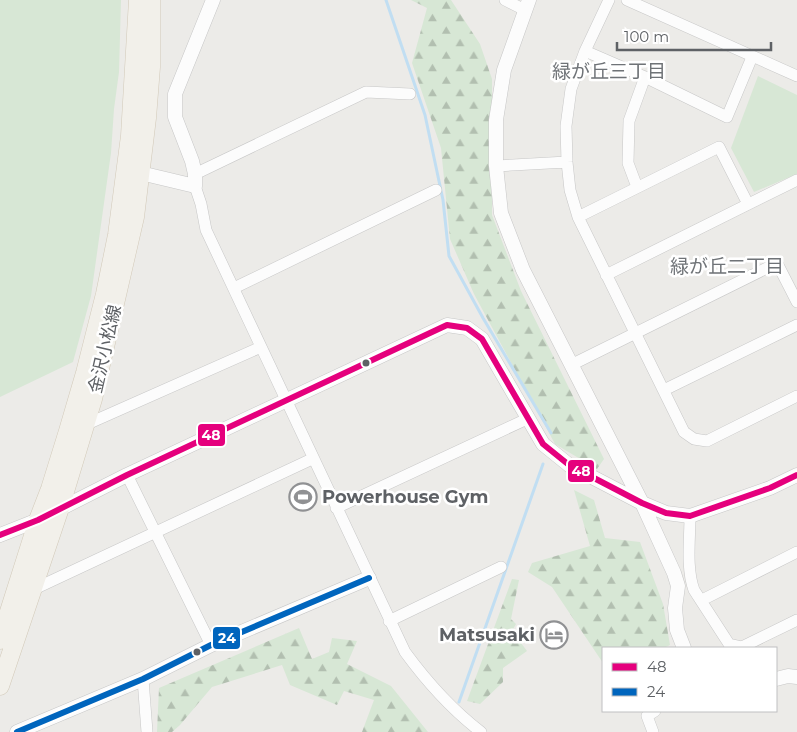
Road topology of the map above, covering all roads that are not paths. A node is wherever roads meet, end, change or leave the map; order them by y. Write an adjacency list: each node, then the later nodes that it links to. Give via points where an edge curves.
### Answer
1 (138, 0): 15 (main road, 金沢小松線, via 130,136)
2 (151, 0): 15 (main road, 金沢小松線, via 152,68)
3 (213, 0): 16 (street, via 175,94 174,117 192,161)
4 (505, 0): 7 (street)
5 (609, 0): 8 (street)
6 (627, 0): 9 (street)
7 (527, 5): 14 (street, via 504,70 496,120)
8 (585, 52): 11 (street); 13 (street, via 571,89)
9 (752, 57): 10 (street); 11 (street, via 727,117)
10 (797, 76)
11 (645, 77): 18 (street, via 629,121 628,163)
12 (410, 94): 16 (street, via 366,92)
13 (566, 162): 14 (street); 21 (street)
14 (496, 166): 28 (street, via 501,213 523,270)
15 (133, 172): 16 (street); 33 (main road, 金沢小松線, via 135,217); 41 (main road, 金沢小松線, via 85,373)
16 (195, 180): 23 (street, via 206,230)
17 (797, 180): 20 (street)
18 (638, 187): 20 (street, via 719,147); 21 (street)
19 (436, 190): 23 (street)
20 (748, 204): 22 (street)
21 (578, 217): 22 (street)
22 (606, 275): 26 (street)
23 (234, 288): 27 (street)
24 (797, 302): 26 (street, via 777,264)
25 (797, 325): 29 (street)
26 (635, 333): 28 (street); 29 (street)
27 (261, 347): 31 (street); 33 (street)
28 (571, 365): 37 (street)
29 (664, 390): 30 (street, via 684,432 694,439 707,441)
30 (797, 396)
31 (287, 401): 32 (street, via 447,325 467,328 482,339); 34 (street); 36 (street)
32 (529, 418): 37 (street, via 543,444 569,465); 39 (street)
33 (85, 426): 38 (main road, 金沢小松線)
34 (312, 459): 39 (street); 42 (street)
35 (797, 475): 40 (street)
36 (127, 476): 38 (street); 42 (street)
37 (642, 503): 40 (street, via 666,513); 53 (street, via 678,586 677,630)
38 (60, 508): 41 (street); 47 (main road, 金沢小松線)
39 (336, 508): 46 (street)
40 (690, 516): 48 (street, via 692,584)
41 (38, 520): 43 (street); 51 (main road, 金沢小松線)
42 (156, 532): 47 (street); 52 (street)
43 (0, 535)
44 (797, 552): 48 (street)
45 (501, 567): 50 (street)
46 (369, 578): 50 (street); 52 (street)
47 (32, 590): 57 (main road, 金沢小松線)
48 (702, 600): 49 (street, via 729,644 742,647)
49 (797, 620)
50 (389, 621): 61 (street, via 405,652 421,673 458,714)
51 (0, 640)
52 (211, 645): 55 (street)
53 (684, 647)
54 (797, 677): 56 (street)
55 (143, 679): 59 (street); 60 (street)
56 (777, 679)
57 (0, 686)
58 (653, 712): 62 (street, via 647,716)
59 (17, 732)
60 (147, 732)
61 (481, 732)
62 (653, 732)

